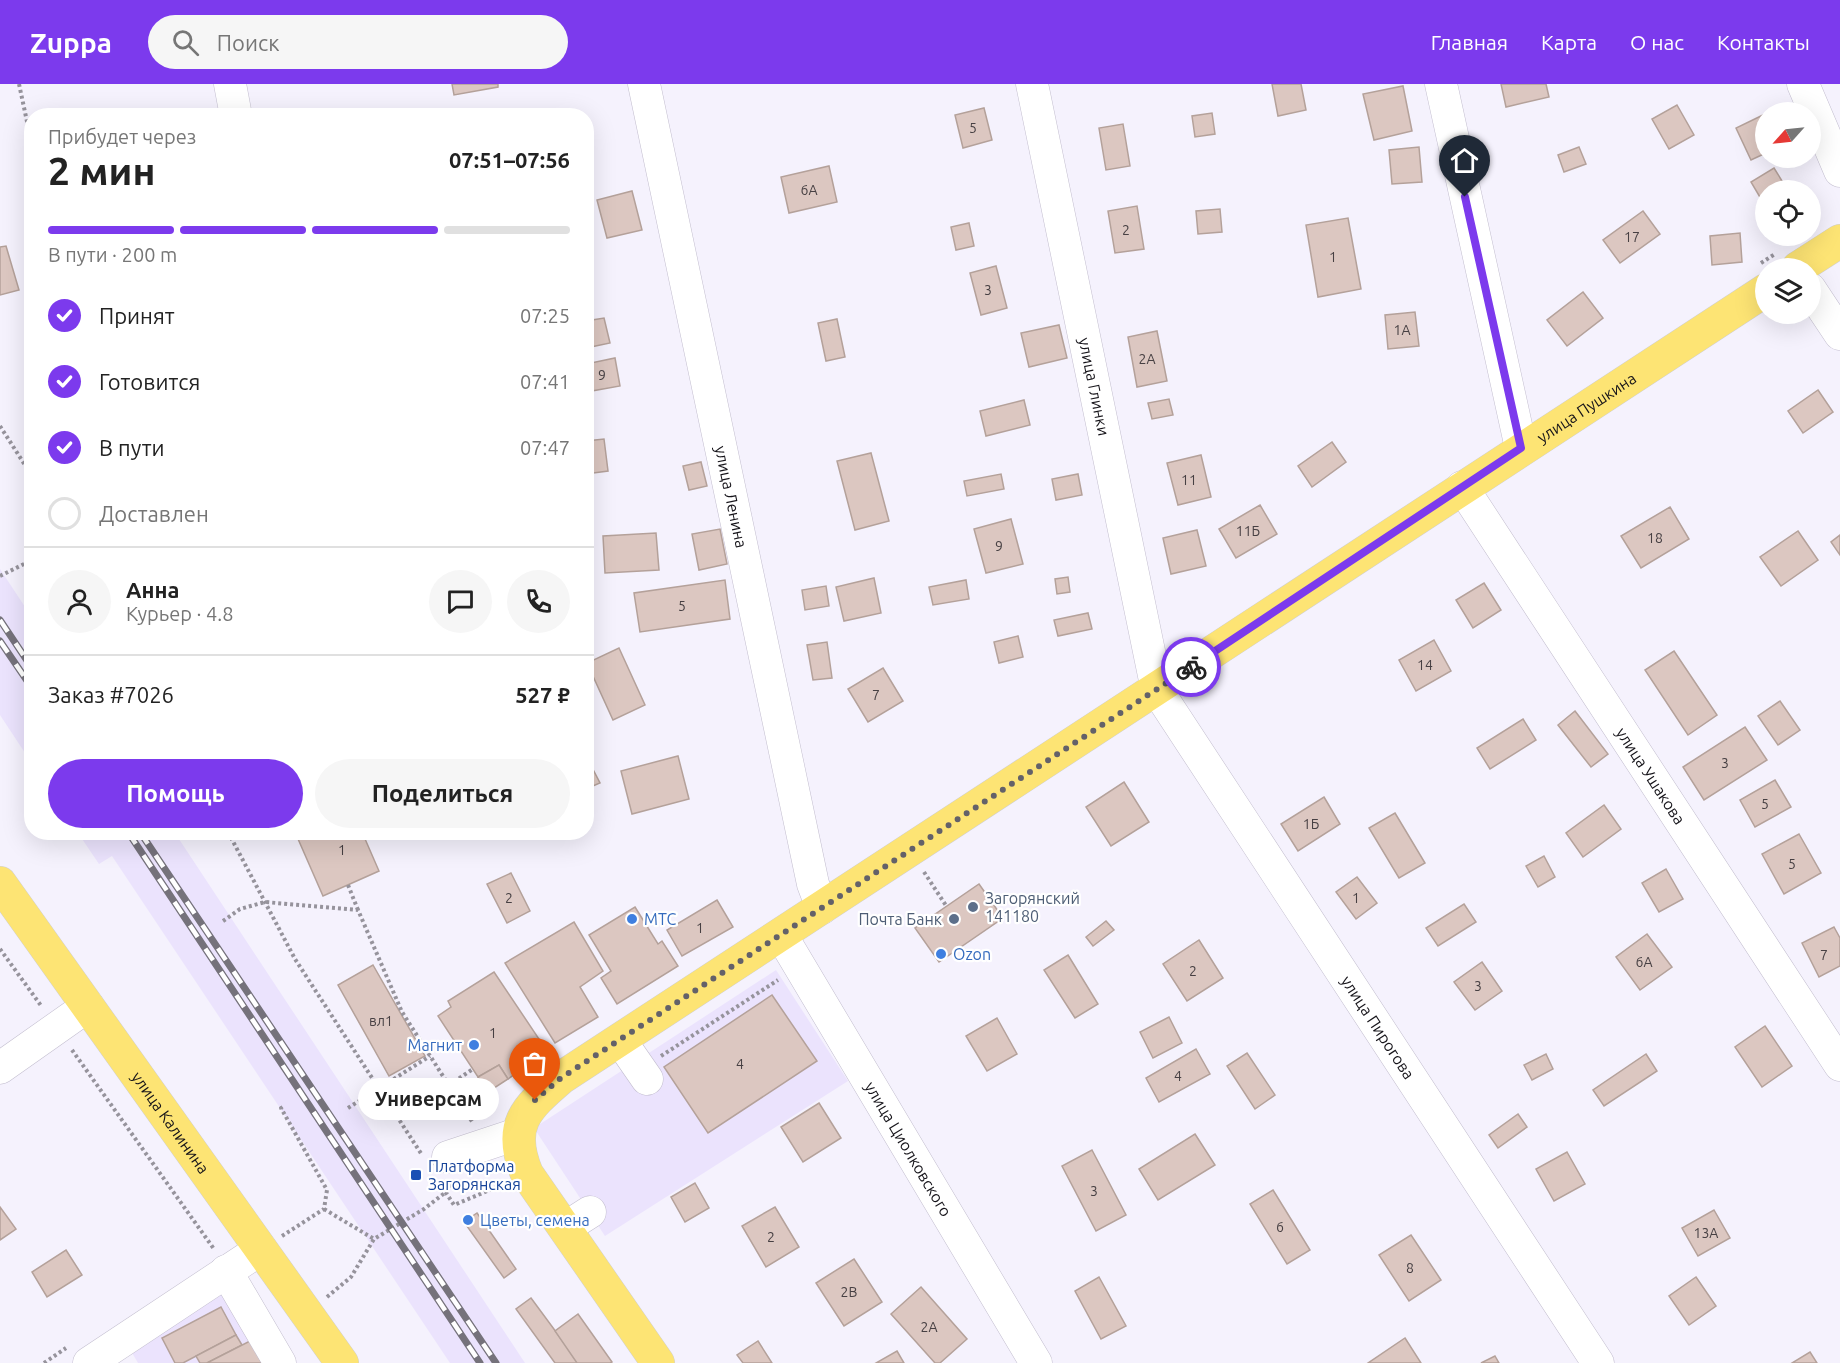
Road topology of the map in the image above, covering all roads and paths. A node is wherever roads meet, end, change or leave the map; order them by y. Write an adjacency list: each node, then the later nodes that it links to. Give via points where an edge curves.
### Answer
1 (19, 84): 7 (path)
2 (230, 84): 8 (street)
3 (644, 84): 28 (street, улица Ленина, via 768,681 813,884)
4 (1032, 84): 21 (street, улица Глинки)
5 (1441, 84): 16 (street)
6 (1803, 84): 9 (street)
7 (24, 108)
8 (234, 108)
9 (1840, 171)
10 (1840, 241): 11 (main road)
11 (1814, 258)
12 (1755, 297): 16 (main road, улица Пушкина)
13 (1821, 306): 14 (street)
14 (1840, 334)
15 (0, 426): 17 (path)
16 (1521, 448): 18 (main road, улица Пушкина)
17 (24, 464)
18 (1462, 487): 21 (main road, улица Пушкина); 38 (street, улица Ушакова)
19 (24, 564): 20 (path)
20 (1, 574)
21 (1157, 690): 28 (main road, улица Пушкина); 63 (street, улица Пирогова)
22 (232, 840): 26 (path)
23 (920, 865): 27 (path)
24 (0, 883): 34 (main road, улица Калинина)
25 (348, 885): 29 (path)
26 (265, 902): 29 (path); 30 (path, via 240,909); 44 (path, via 295,959)
27 (947, 907)
28 (822, 908): 31 (main road, улица Пушкина)
29 (358, 910): 37 (path, via 402,1012)
30 (223, 921)
31 (781, 935): 33 (street, улица Циолковского); 36 (main road, улица Пушкина)
32 (0, 949): 35 (path)
33 (800, 966): 41 (path); 62 (street, улица Циолковского)
34 (88, 1006): 35 (street); 55 (main road, улица Калинина)
35 (56, 1028): 39 (street); 56 (path)
36 (621, 1040): 41 (street); 49 (main road, улица Пушкина, via 561,1078 535,1100)
37 (430, 1056): 42 (path); 44 (path)
38 (1840, 1065)
39 (0, 1068)
40 (473, 1069): 42 (path)
41 (644, 1075)
42 (449, 1085): 45 (path)
43 (483, 1085): 45 (path)
44 (379, 1088): 47 (path); 50 (path)
45 (459, 1100): 48 (path)
46 (285, 1106): 52 (path, via 281,1108 327,1190)
47 (348, 1108)
48 (477, 1129)
49 (517, 1134): 50 (street); 51 (main road, via 519,1155)
50 (436, 1165): 51 (path, via 454,1206)
51 (527, 1174): 61 (main road, via 578,1220)
52 (324, 1209): 54 (path); 55 (path)
53 (424, 1209): 54 (path)
54 (374, 1239): 57 (path, via 351,1277)
55 (261, 1249): 56 (street); 57 (main road, улица Калинина)
56 (227, 1270): 59 (street); 60 (street)
57 (307, 1314): 58 (main road, улица Калинина)
58 (332, 1360)
59 (89, 1363)
60 (280, 1363)
61 (658, 1363)
62 (1036, 1363)
63 (1598, 1363)

